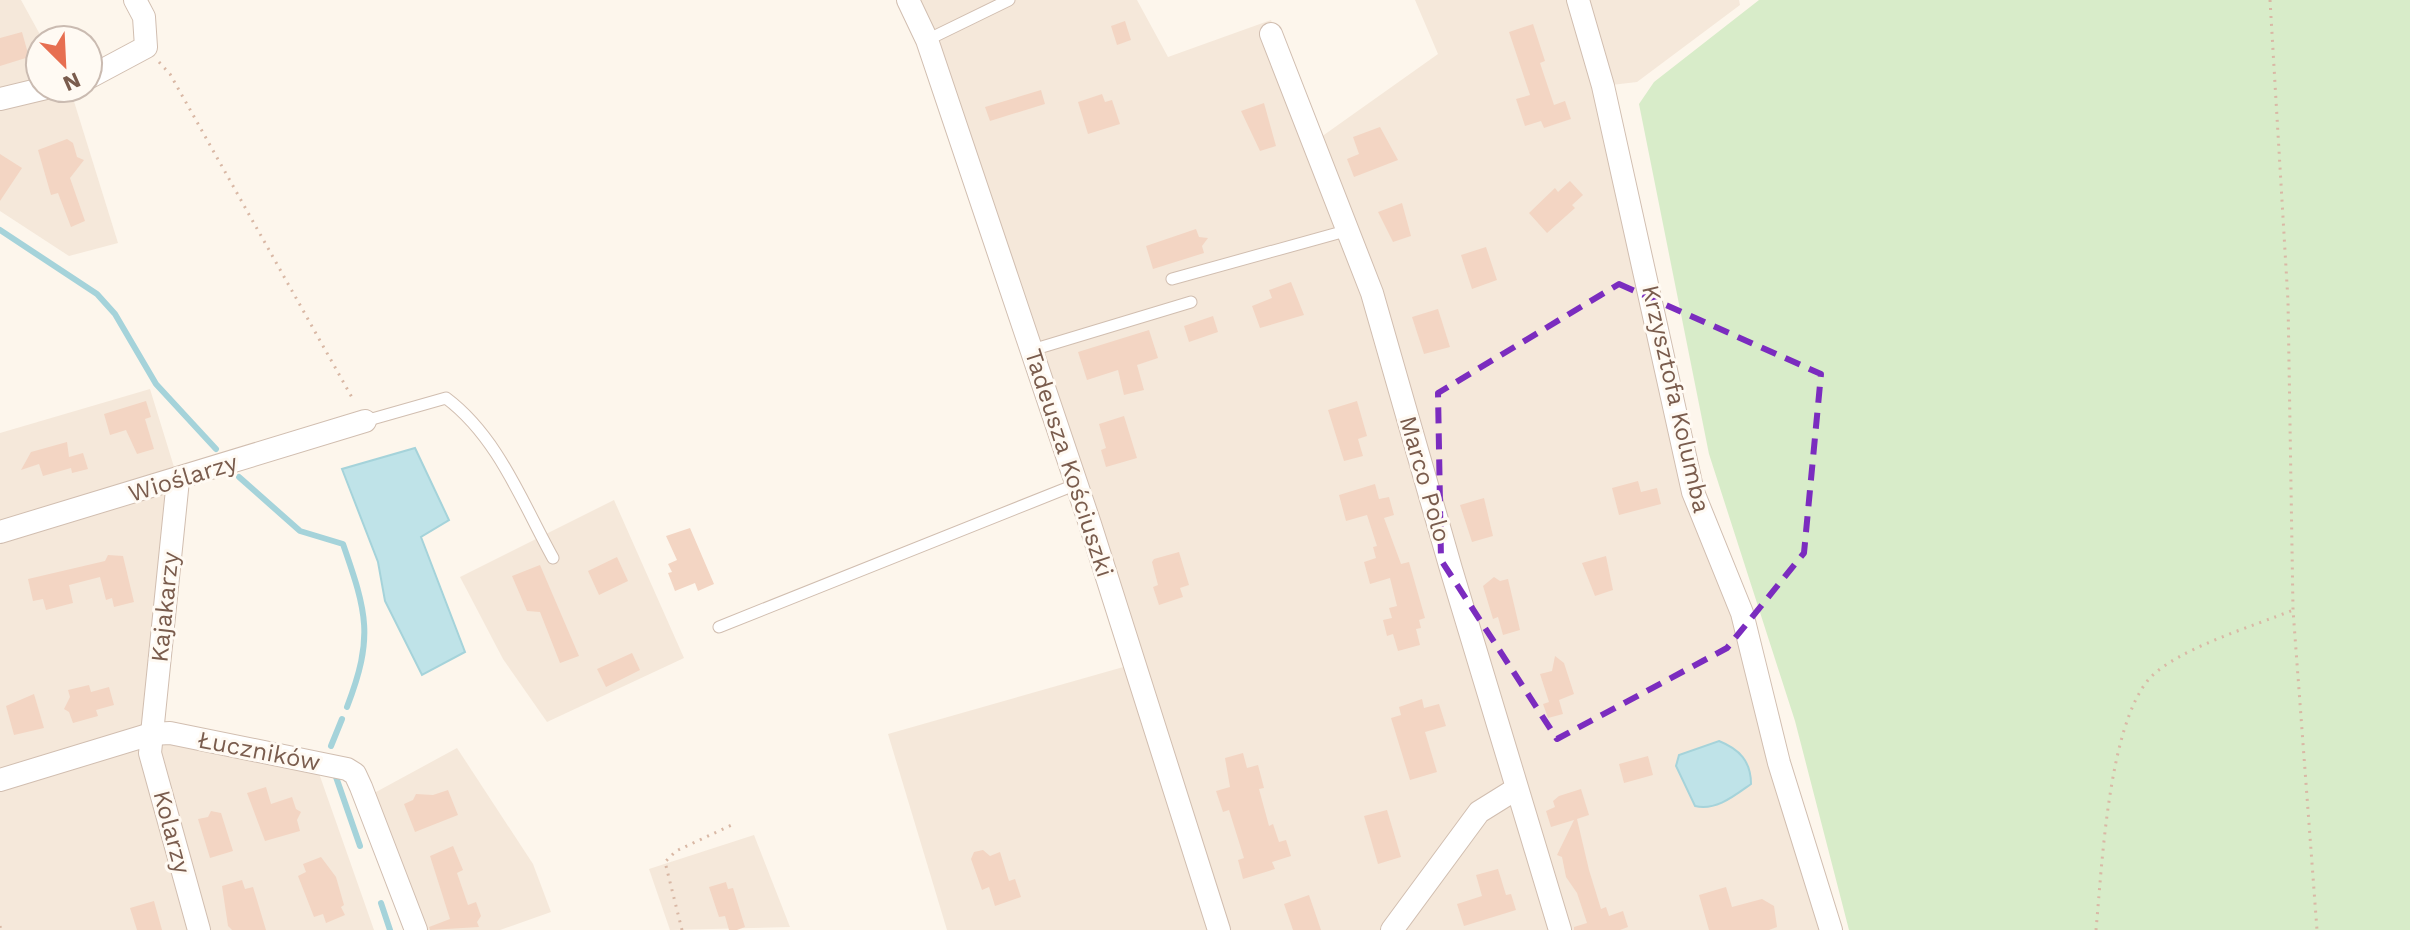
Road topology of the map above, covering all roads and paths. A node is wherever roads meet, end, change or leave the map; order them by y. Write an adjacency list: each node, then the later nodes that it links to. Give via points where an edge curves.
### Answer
1 (135, 0): 8 (street, via 144,17)
2 (908, 0): 7 (street, Tadeusza Kościuszki)
3 (1009, 0): 7 (lane)
4 (1578, 0): 33 (street, Krzysztofa Kolumba, via 1603,86 1693,492 1742,613 1783,778)
5 (2270, 0): 21 (path, via 2288,301)
6 (1271, 34): 12 (street, Marco Polo)
7 (927, 40): 15 (street, Tadeusza Kościuszki)
8 (146, 47): 9 (street); 16 (path, via 170,74)
9 (104, 69)
10 (24, 93): 11 (street)
11 (0, 99)
12 (1350, 230): 13 (lane); 25 (street, Marco Polo)
13 (1172, 279)
14 (1191, 302): 15 (lane)
15 (1032, 350): 18 (street, Tadeusza Kościuszki)
16 (365, 421): 17 (street, Wioślarzy); 20 (lane, via 446,398 471,417 493,448)
17 (178, 480): 19 (street, Wioślarzy); 23 (street, Kajakarzy)
18 (1077, 484): 22 (lane); 30 (street, Tadeusza Kościuszki)
19 (0, 532)
20 (553, 558)
21 (2293, 610): 34 (path, via 2192,650 2149,679 2125,723); 35 (path)
22 (719, 627)
23 (151, 734): 24 (street, Łuczników); 27 (street, Kolarzy, via 150,753); 28 (street, Łuczników, via 170,733 355,774)
24 (0, 780)
25 (1516, 789): 31 (street, via 1479,812); 32 (street, Marco Polo)
26 (736, 823): 29 (path, via 676,851 665,862)
27 (199, 930)
28 (416, 930)
29 (682, 930)
30 (1219, 930)
31 (1392, 930)
32 (1560, 930)
33 (1831, 930)
34 (2096, 930)
35 (2317, 930)

